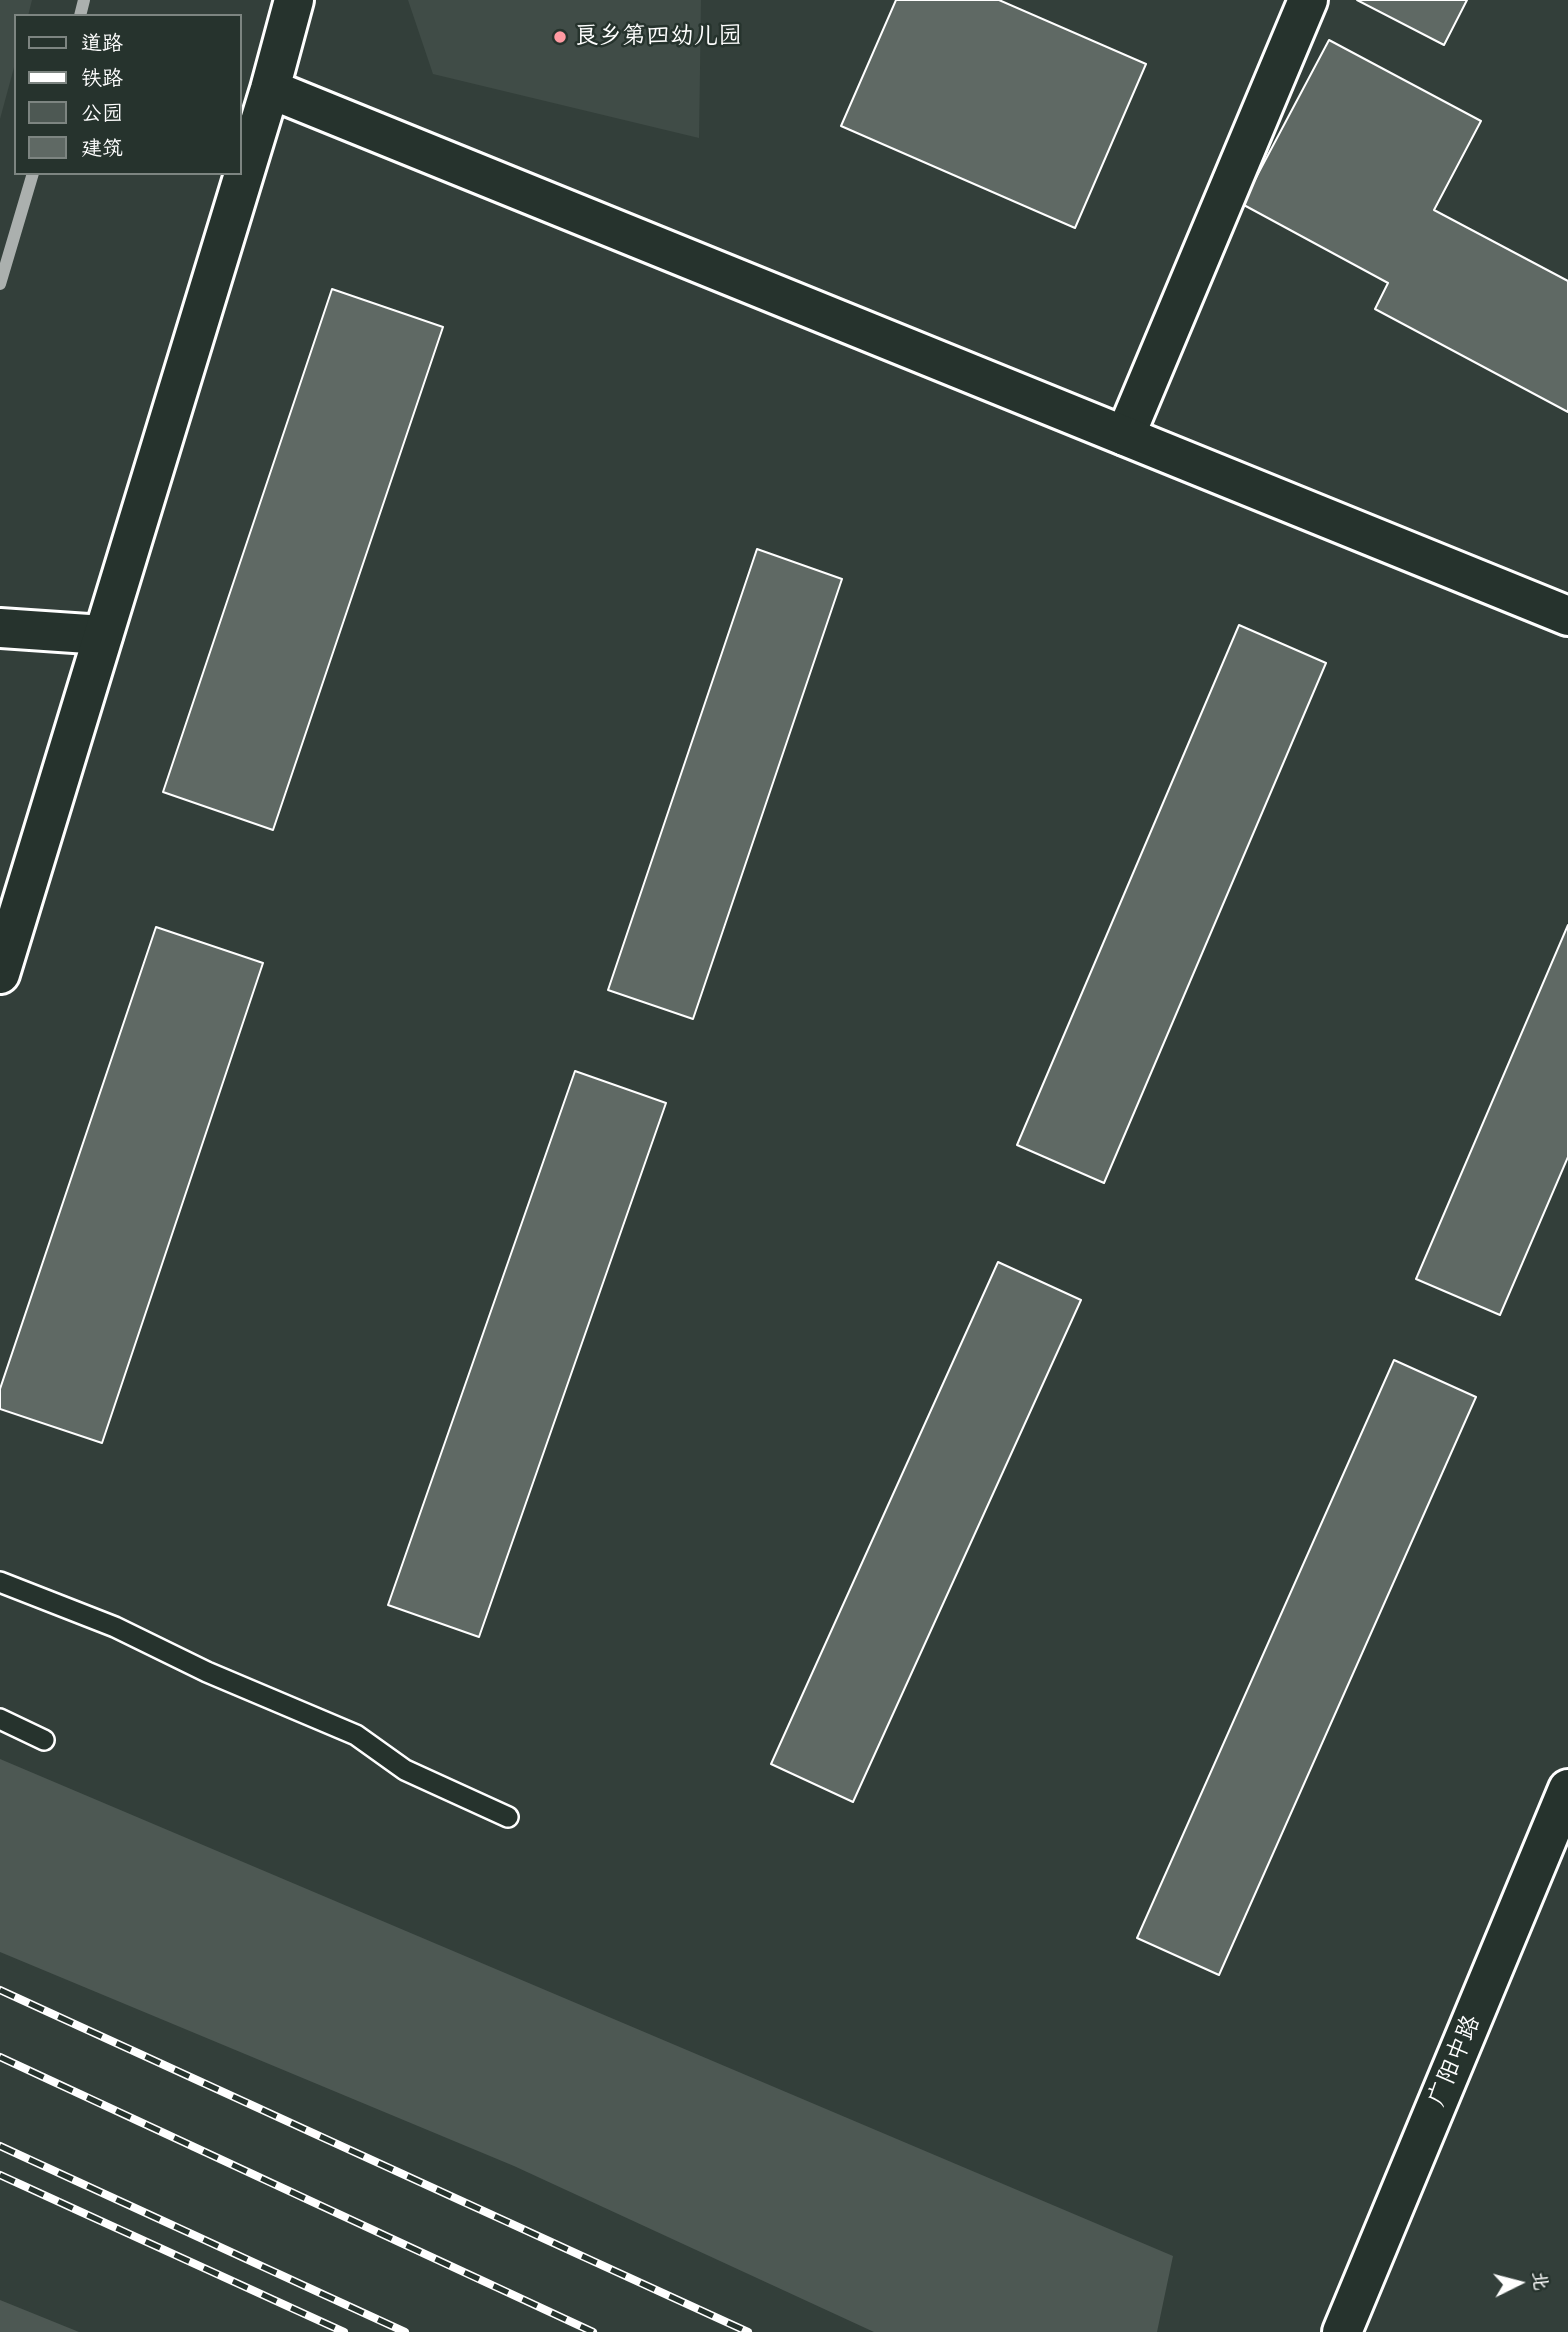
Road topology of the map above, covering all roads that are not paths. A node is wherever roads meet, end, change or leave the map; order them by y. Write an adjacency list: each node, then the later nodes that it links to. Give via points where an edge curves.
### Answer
1 (294, 0): 3 (street)
2 (1308, 0): 4 (street)
3 (270, 89): 4 (street); 7 (street)
4 (1125, 436): 5 (street)
5 (1568, 616)
6 (0, 628): 7 (street)
7 (103, 635): 8 (street)
8 (0, 974)
9 (0, 1582): 13 (lane, via 114,1627 356,1735 405,1770)
10 (0, 1719): 11 (lane)
11 (44, 1740)
12 (1568, 1790): 14 (street, 广阳中路)
13 (508, 1817)
14 (1342, 2332)

